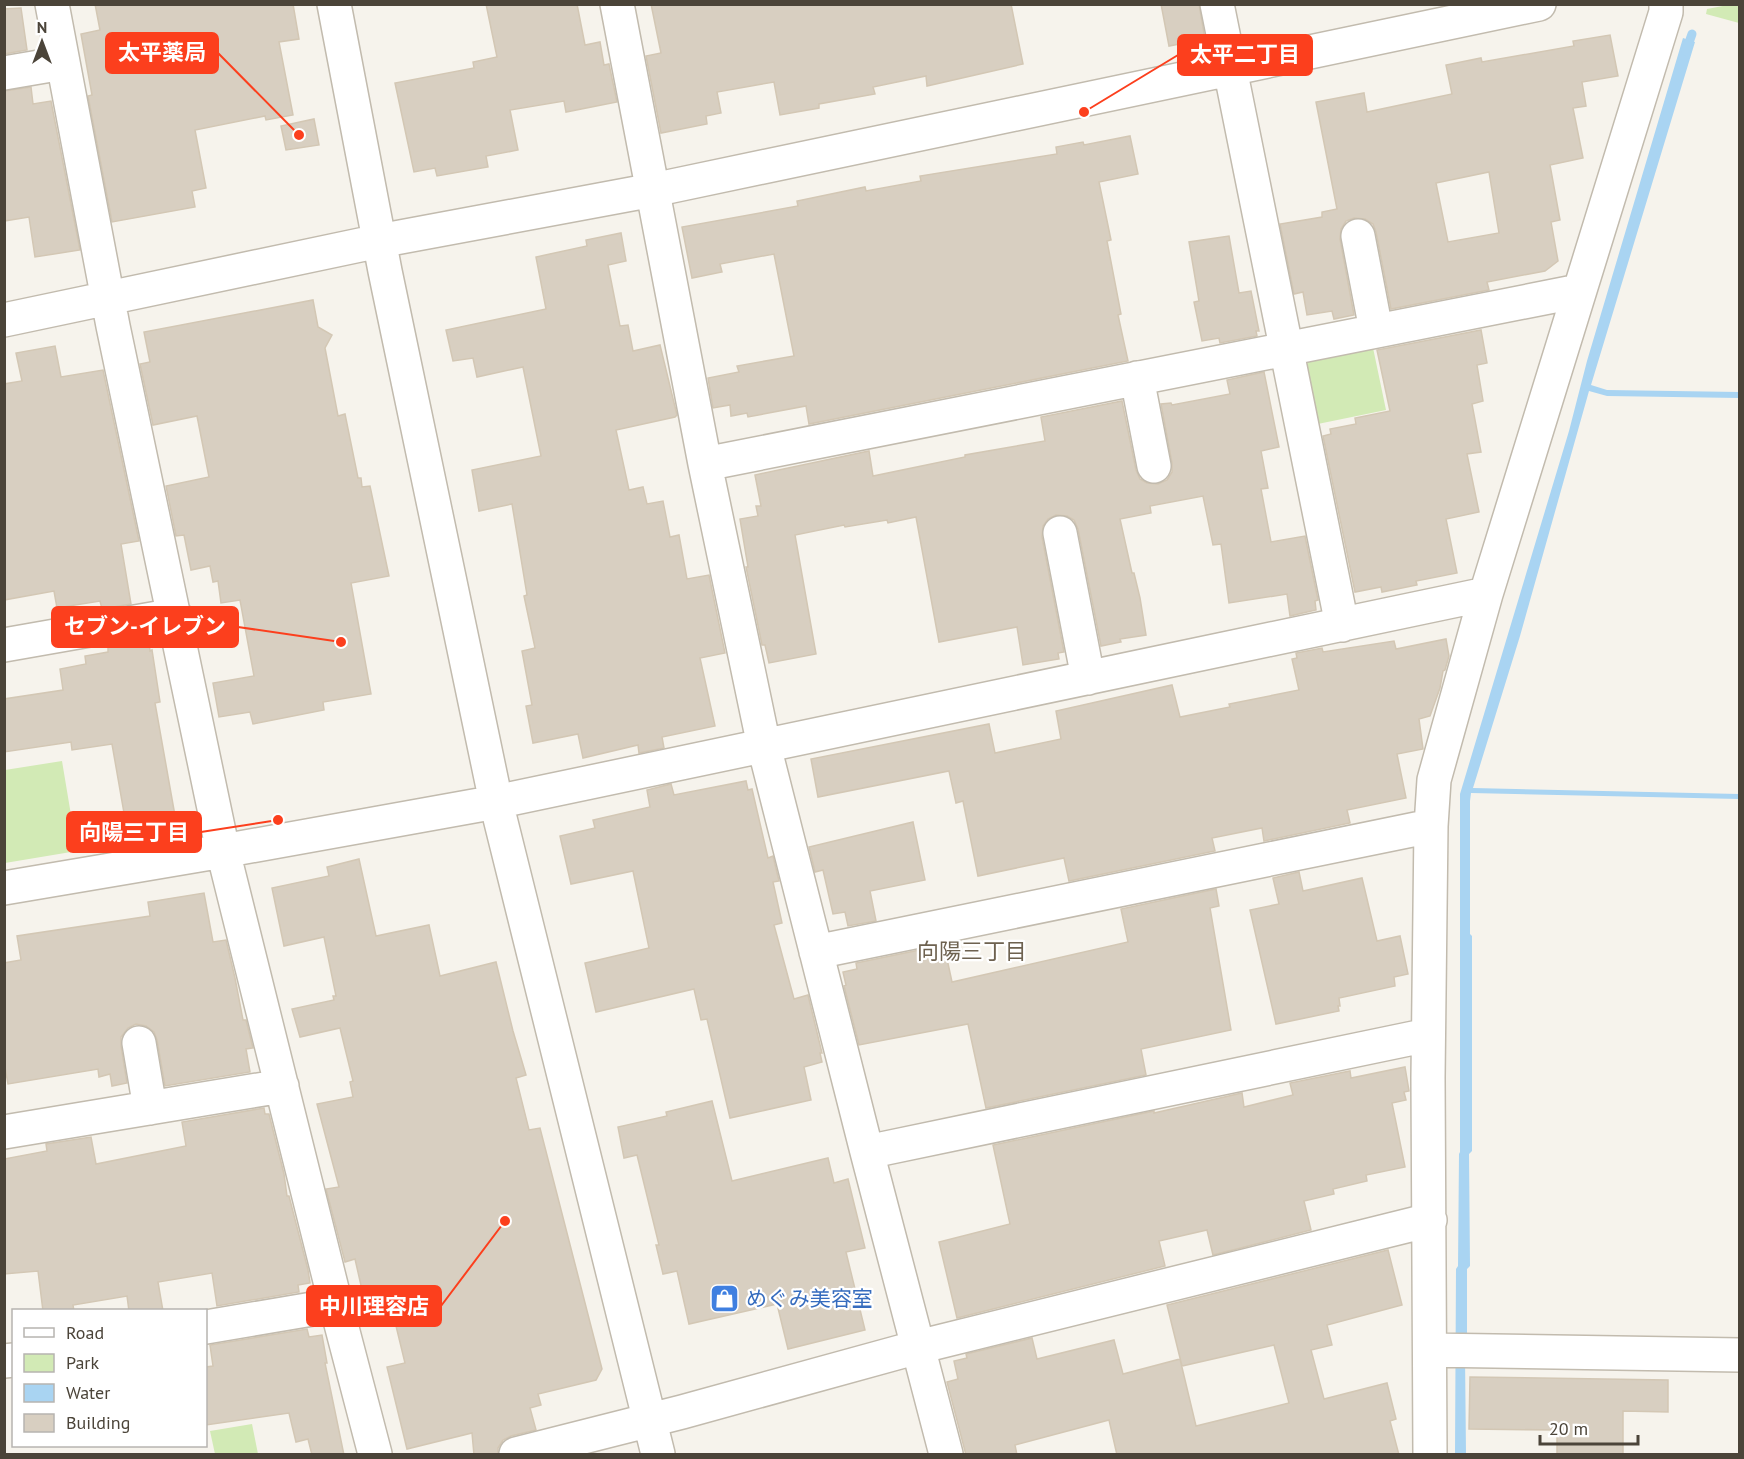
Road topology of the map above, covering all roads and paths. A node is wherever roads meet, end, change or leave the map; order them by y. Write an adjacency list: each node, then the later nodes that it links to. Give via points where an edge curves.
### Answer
1 (52, 4): 7 (street)
2 (334, 4): 12 (street)
3 (618, 4): 10 (street)
4 (1217, 4): 8 (street)
5 (1539, 4): 8 (street)
6 (1666, 4): 13 (street)
7 (63, 63): 9 (street); 14 (street)
8 (1231, 70): 10 (street); 17 (street)
9 (4, 73)
10 (653, 190): 12 (street); 19 (street)
11 (1358, 236): 16 (street)
12 (379, 241): 14 (street); 28 (street)
13 (1579, 291): 16 (street); 22 (street)
14 (108, 298): 15 (street); 23 (street)
15 (4, 320)
16 (1376, 330): 17 (street)
17 (1286, 348): 18 (street); 24 (street)
18 (1137, 378): 19 (street); 20 (street)
19 (705, 464): 27 (street)
20 (1154, 466)
21 (1060, 533): 26 (street)
22 (1486, 594): 24 (street); 29 (street, via 1434,780)
23 (175, 615): 25 (street); 30 (street)
24 (1342, 625): 26 (street)
25 (4, 645)
26 (1089, 678): 27 (street)
27 (764, 746): 28 (street); 32 (street)
28 (496, 802): 30 (street); 45 (street)
29 (1431, 825): 32 (street); 33 (street)
30 (223, 852): 31 (street); 35 (street)
31 (4, 888)
32 (816, 952): 38 (street)
33 (1428, 1035): 38 (street); 39 (street)
34 (139, 1043): 36 (street)
35 (282, 1086): 36 (street); 40 (street)
36 (150, 1108): 37 (street)
37 (4, 1132)
38 (867, 1152): 42 (street)
39 (1430, 1220): 42 (street); 43 (street)
40 (336, 1305): 41 (street); 46 (street)
41 (207, 1327)
42 (918, 1347): 45 (street); 49 (street)
43 (1430, 1350): 44 (street); 50 (street)
44 (1740, 1355)
45 (649, 1420): 47 (street); 48 (street)
46 (375, 1455)
47 (516, 1455)
48 (658, 1455)
49 (946, 1455)
50 (1430, 1455)

